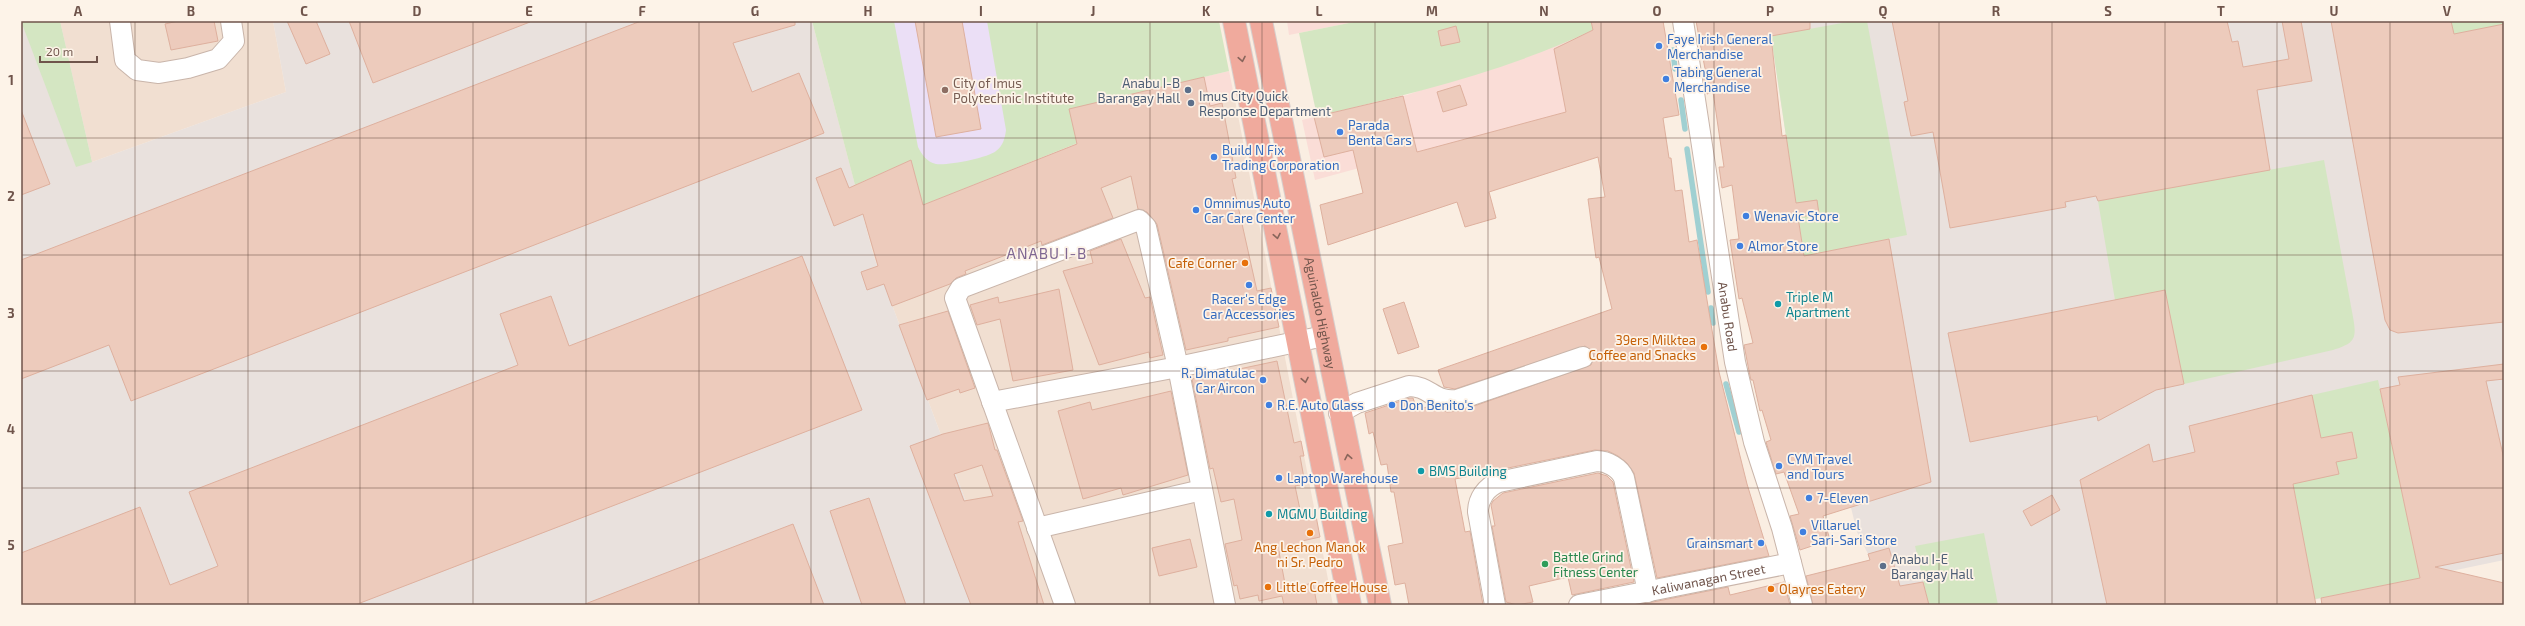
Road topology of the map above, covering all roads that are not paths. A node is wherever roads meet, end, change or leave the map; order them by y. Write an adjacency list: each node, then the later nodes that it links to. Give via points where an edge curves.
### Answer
1 (120, 21): 2 (street, via 125,60 137,70 159,73 218,59 234,41)
2 (231, 21)
3 (1234, 21): 7 (highway, Aguinaldo Highway, one-way to 7)
4 (1261, 21): 6 (highway, Aguinaldo Highway)
5 (1684, 21): 18 (street, Anabu Road, via 1735,362 1754,442)
6 (1292, 179): 7 (highway); 8 (highway, Aguinaldo Highway)
7 (1266, 184): 9 (highway, Aguinaldo Highway, one-way to 9)
8 (1324, 336): 9 (street); 13 (highway, Aguinaldo Highway)
9 (1298, 341): 11 (street); 17 (highway, Aguinaldo Highway, one-way to 17)
10 (1583, 357): 13 (street, via 1457,400 1440,400 1426,389 1409,386 1357,403)
11 (1178, 367): 12 (street); 12 (street, via 1146,227 1142,221 1136,220 958,290 956,302); 14 (street)
12 (992, 402): 15 (street)
13 (1339, 413): 16 (highway, Aguinaldo Highway, one-way to 13)
14 (1202, 490): 15 (street); 21 (street)
15 (1037, 528): 20 (street)
16 (1367, 550): 17 (highway); 23 (highway, Aguinaldo Highway)
17 (1340, 556): 22 (highway, Aguinaldo Highway)
18 (1791, 563): 19 (street, Kaliwanagan Street); 26 (street, Anabu Road)
19 (1648, 592): 24 (street, via 1622,474 1607,463 1597,461 1499,482 1483,495 1478,512); 25 (street, Kaliwanagan Street)
20 (1065, 605)
21 (1225, 605)
22 (1350, 605)
23 (1380, 605)
24 (1495, 605)
25 (1579, 605)
26 (1802, 605)

